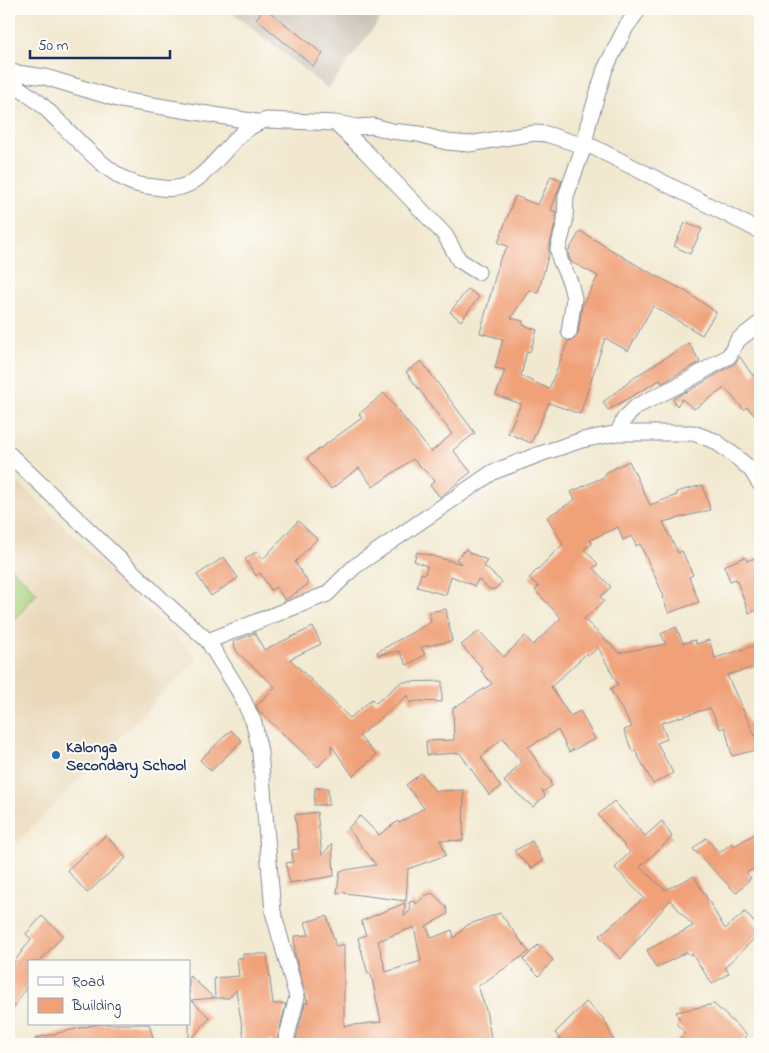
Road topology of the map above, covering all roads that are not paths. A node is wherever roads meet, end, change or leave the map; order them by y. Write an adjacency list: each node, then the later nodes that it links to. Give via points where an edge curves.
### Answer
1 (639, 9): 6 (street, via 605,69)
2 (9, 72): 4 (street, via 45,77 121,100)
3 (9, 81): 4 (street, via 41,104 108,169 136,184 181,188 199,178)
4 (257, 122): 5 (street)
5 (335, 124): 6 (street, via 373,126 469,144 535,132); 8 (street, via 445,235 459,260)
6 (584, 146): 7 (street, via 592,147); 10 (street, via 566,196 565,222 558,249 574,298)
7 (760, 230)
8 (478, 272)
9 (760, 323): 11 (street, via 738,340 730,356 637,406 624,419)
10 (569, 332)
11 (618, 433): 13 (street, via 693,433 714,441 739,459); 14 (street, via 582,440 493,472 354,567 327,594)
12 (9, 454): 14 (street)
13 (760, 484)
14 (208, 641): 15 (street, via 240,693 254,723 260,752 273,912 296,997)
15 (285, 1044)

